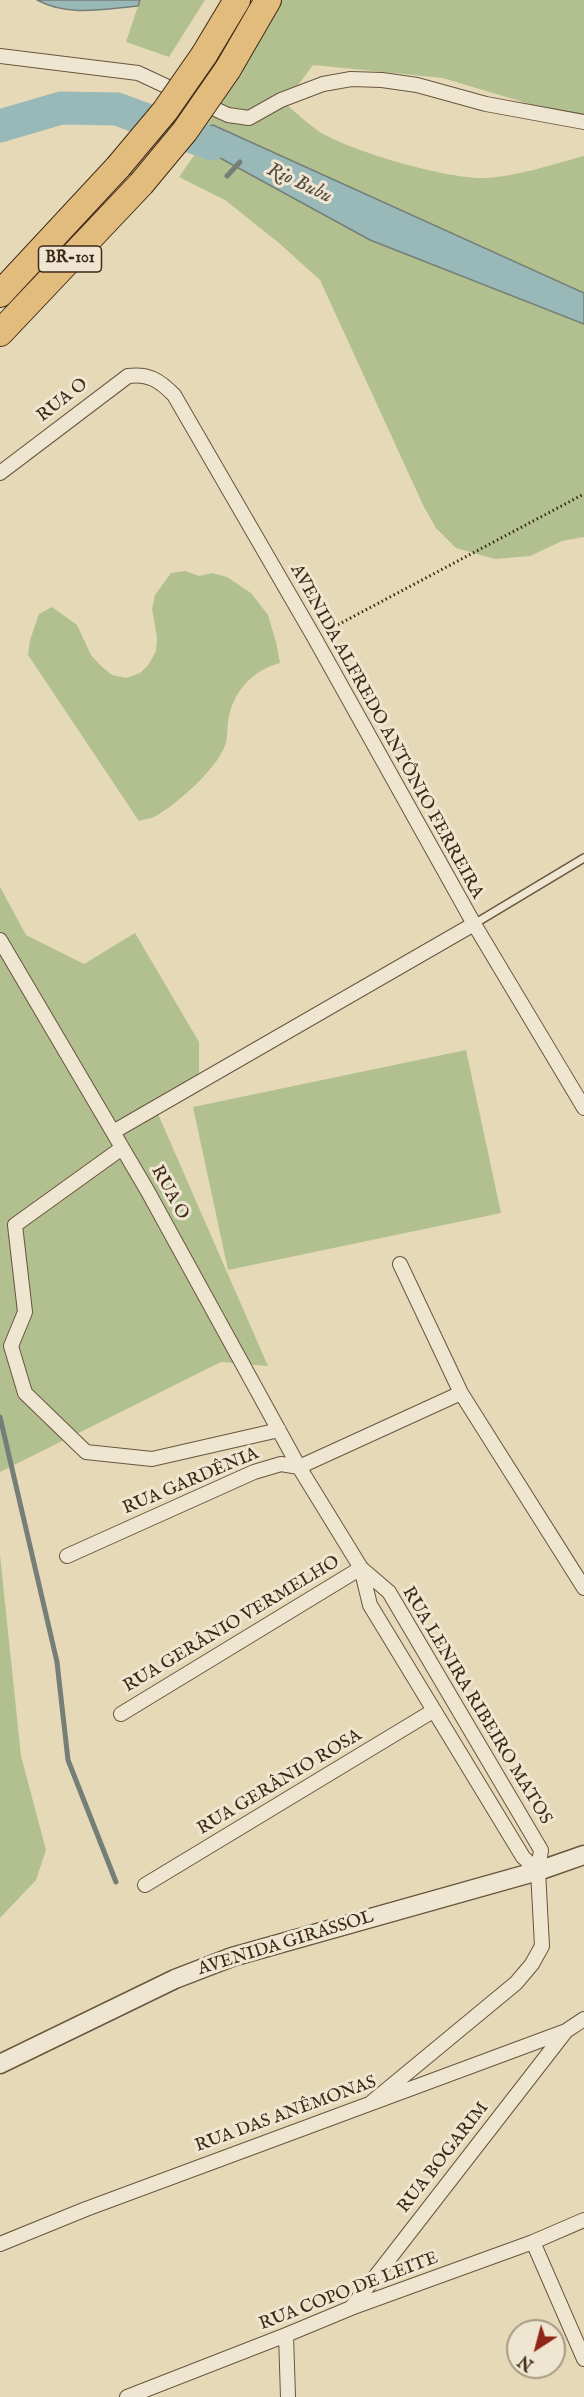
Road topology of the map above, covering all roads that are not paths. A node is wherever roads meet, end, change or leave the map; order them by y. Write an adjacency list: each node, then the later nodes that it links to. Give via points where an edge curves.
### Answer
1 (237, 0): 5 (highway, BR-101, bridge, via 165,111)
2 (268, 0): 6 (highway, BR-101, bridge, via 228,69 185,131 141,184)
3 (0, 56): 4 (street, via 138,73 240,118 249,118 322,84 351,79 417,85 486,104)
4 (584, 122)
5 (0, 294)
6 (0, 333)
7 (154, 378): 8 (street, RUA O, via 140,374 119,381); 10 (street, AVENIDA ALFREDO ANTÔNIO FERREIRA, via 174,395)
8 (0, 472)
9 (584, 858): 10 (lane)
10 (474, 924): 12 (street, AVENIDA ALFREDO ANTÔNIO FERREIRA); 13 (street)
11 (0, 940): 13 (street, RUA O)
12 (584, 1108)
13 (113, 1132): 14 (street, RUA O)
14 (123, 1149): 17 (street, RUA O); 17 (street, via 15,1225 25,1312 11,1346 25,1393 86,1452 152,1459)
15 (400, 1264): 16 (street)
16 (461, 1393): 18 (street, RUA GARDÊNIA); 21 (street)
17 (279, 1430): 18 (street, RUA O)
18 (299, 1467): 19 (street, RUA GARDÊNIA, via 281,1464 254,1472); 20 (street, RUA LENIRA RIBEIRO MATOS)
19 (67, 1556)
20 (361, 1568): 22 (street, RUA LENIRA RIBEIRO MATOS, via 370,1605); 23 (street, RUA GERÂNIO VERMELHO); 25 (street, RUA LENIRA RIBEIRO MATOS, via 389,1592 542,1850)
21 (584, 1588)
22 (433, 1711): 25 (street, RUA LENIRA RIBEIRO MATOS, via 523,1857); 26 (street, RUA GERÂNIO ROSA)
23 (121, 1714)
24 (584, 1855): 25 (street, AVENIDA GIRASSOL)
25 (538, 1871): 29 (street, AVENIDA GIRASSOL, via 232,1957 175,1978); 30 (street, RUA LENIRA RIBEIRO MATOS, via 543,1946 532,1964 516,1983)
26 (145, 1885)
27 (584, 2019): 28 (street, RUA DAS ANÊMONAS)
28 (566, 2031): 30 (street, RUA DAS ANÊMONAS); 34 (street, RUA BOGARIM)
29 (0, 2064)
30 (372, 2102): 33 (street, RUA DAS ANÊMONAS)
31 (584, 2220): 32 (street, RUA COPO DE LEITE)
32 (533, 2242): 34 (street, RUA COPO DE LEITE); 36 (street)
33 (0, 2244)
34 (351, 2308): 35 (street, RUA COPO DE LEITE)
35 (286, 2336): 37 (street, RUA COPO DE LEITE); 38 (street)
36 (584, 2359)
37 (127, 2397)
38 (288, 2397)

